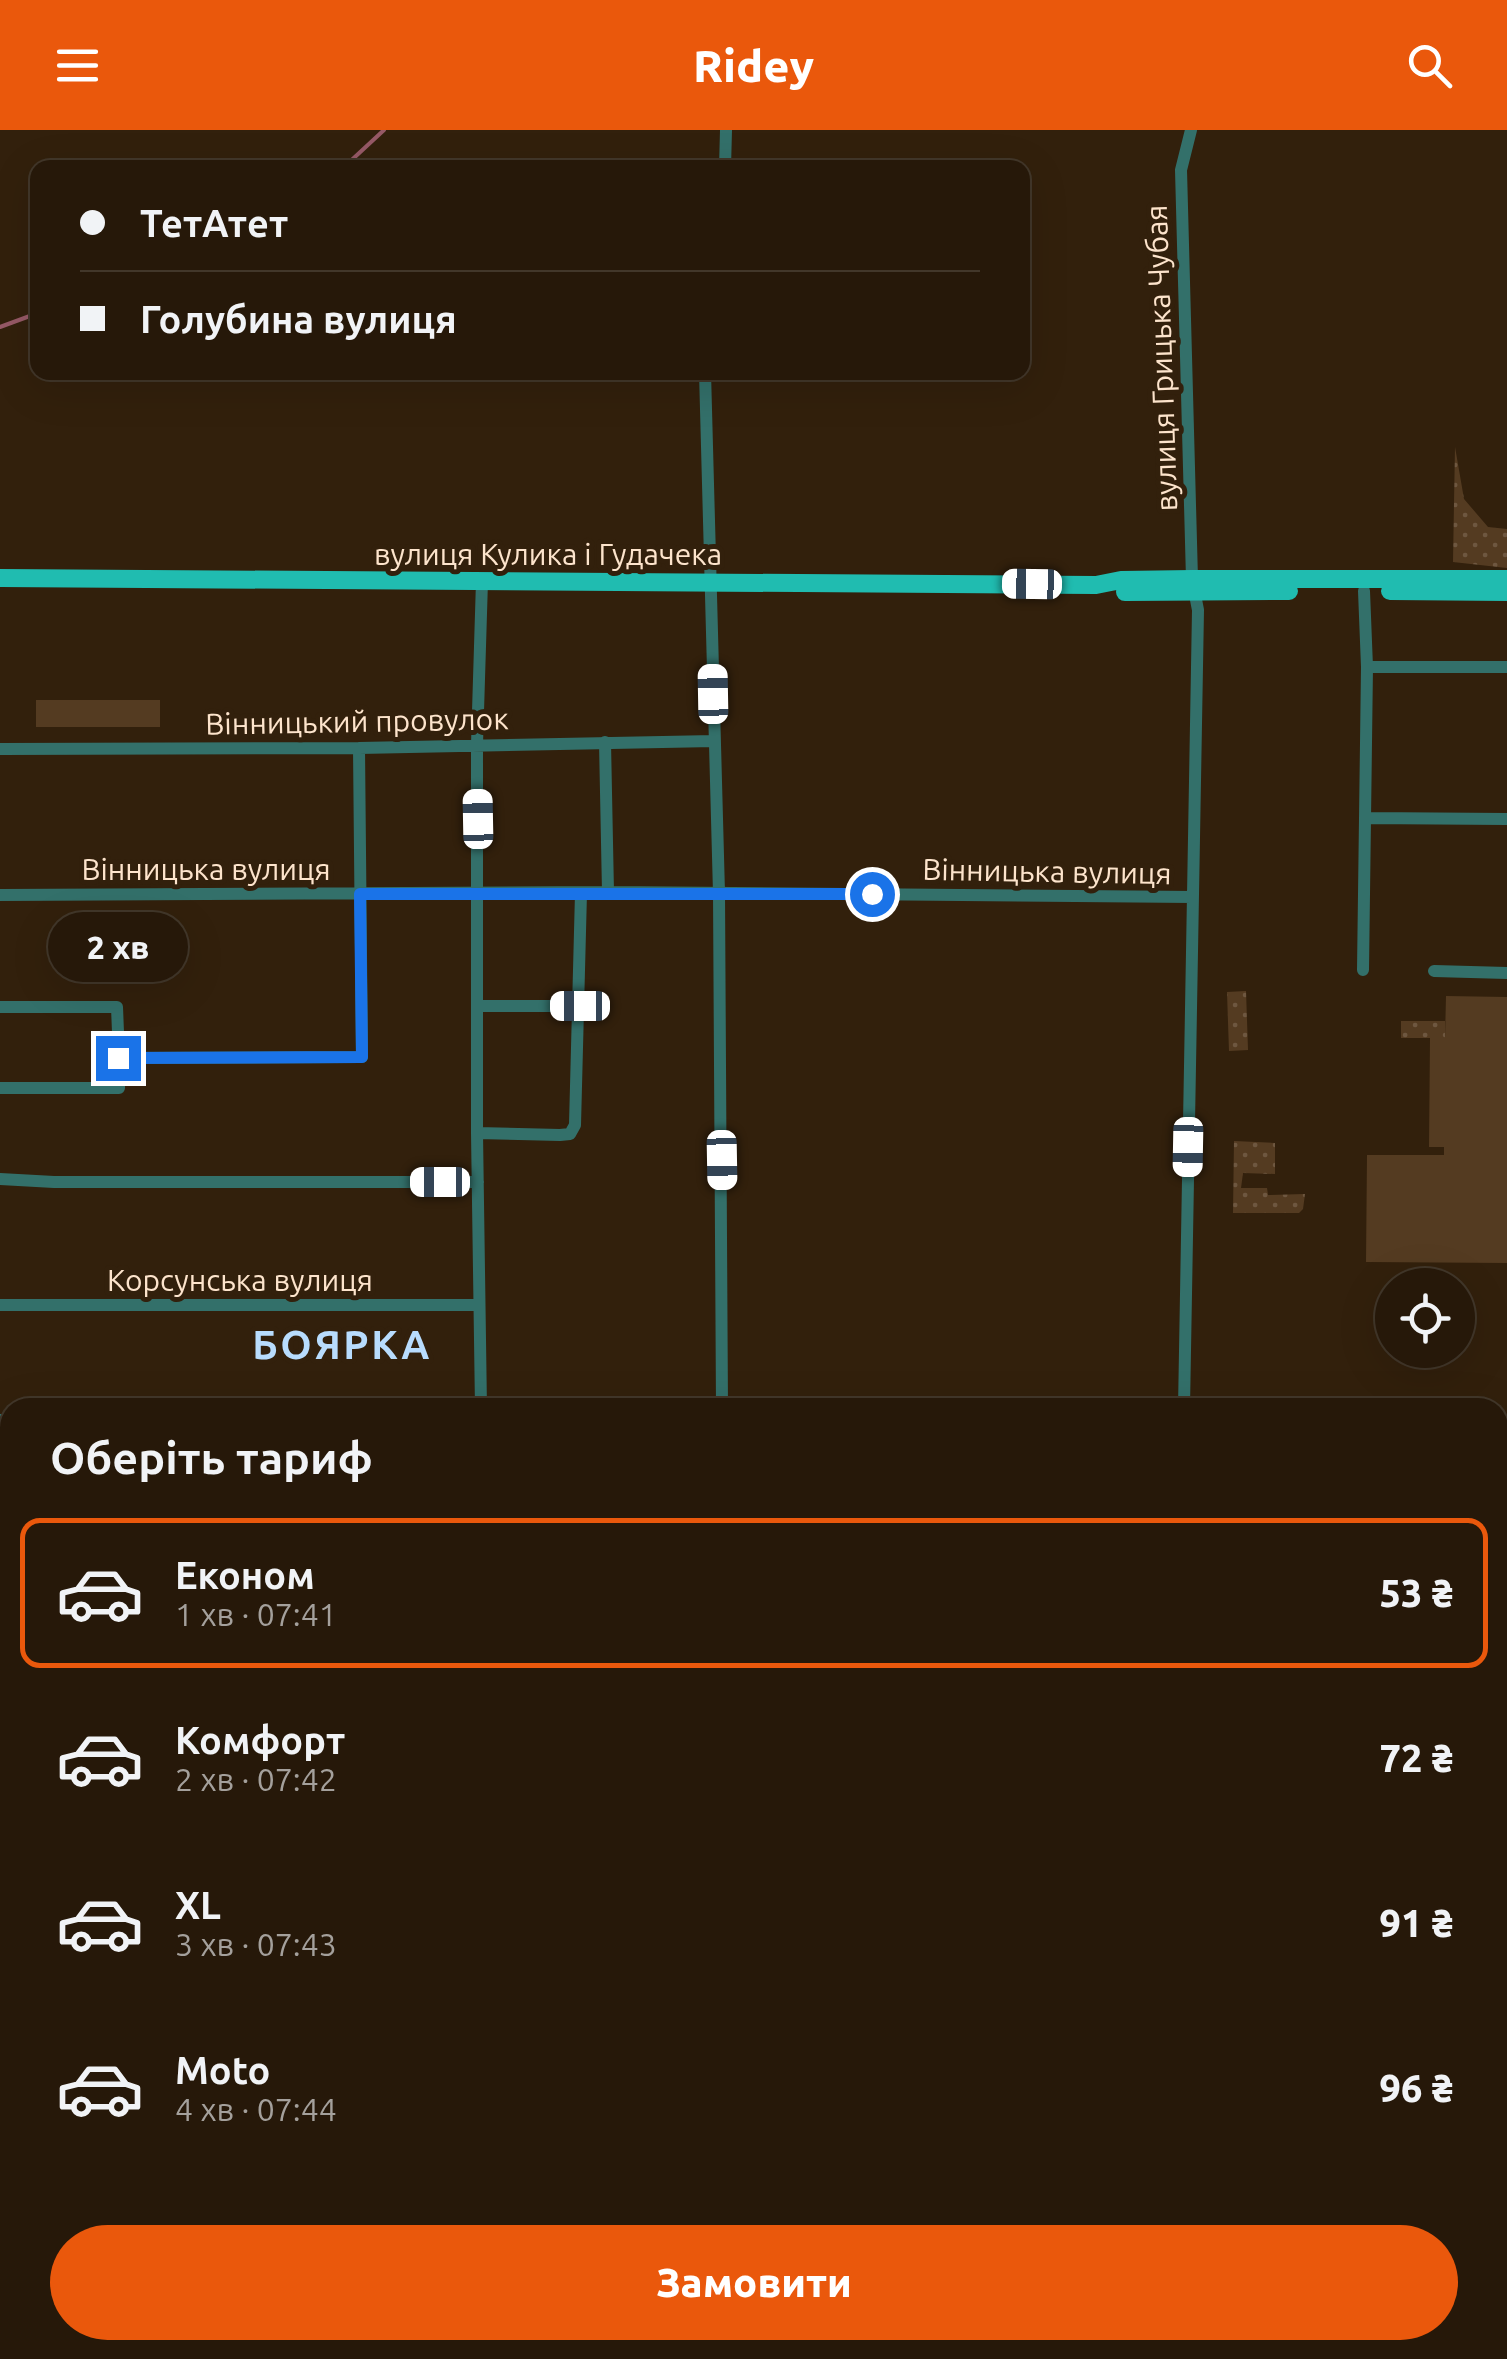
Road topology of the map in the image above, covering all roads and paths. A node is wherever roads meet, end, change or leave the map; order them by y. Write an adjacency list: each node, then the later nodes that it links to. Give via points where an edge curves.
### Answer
1 (726, 130): 3 (street)
2 (1191, 130): 9 (street, вулиця Грицька Чубая, via 1181,170)
3 (725, 160)
4 (706, 380): 8 (street)
5 (0, 578): 7 (main road, вулиця Кулика і Гудачека)
6 (1507, 579): 9 (main road, вулиця Кулика і Гудачека)
7 (482, 581): 8 (main road, вулиця Кулика і Гудачека); 16 (street)
8 (712, 582): 9 (main road, вулиця Кулика і Гудачека); 14 (street)
9 (1193, 585): 10 (main road, вулиця Кулика і Гудачека); 27 (street, вулиця Грицька Чубая, via 1198,610)
10 (1364, 590): 11 (main road, вулиця Кулика і Гудачека); 12 (street)
11 (1507, 592)
12 (1367, 667): 13 (street); 19 (street)
13 (1507, 667)
14 (714, 741): 15 (street, Вінницький провулок); 25 (street)
15 (605, 742): 16 (street, Вінницький провулок); 21 (street)
16 (477, 744): 18 (street, Вінницький провулок); 24 (street)
17 (0, 748): 18 (street, Вінницький провулок)
18 (359, 748): 23 (street)
19 (1365, 818): 20 (street); 28 (street)
20 (1507, 819)
21 (608, 892): 22 (street, Вінницька вулиця); 25 (street, Вінницька вулиця)
22 (580, 893): 24 (street, Вінницька вулиця); 32 (street)
23 (360, 894): 24 (street, Вінницька вулиця); 26 (street, Вінницька вулиця); 34 (street, via 362,1057)
24 (480, 894): 31 (street)
25 (719, 894): 27 (street, Вінницька вулиця); 42 (street)
26 (0, 895)
27 (1192, 898): 43 (street, вулиця Грицька Чубая)
28 (1363, 970)
29 (1434, 971): 30 (street)
30 (1507, 974)
31 (478, 1006): 32 (street); 36 (street)
32 (580, 1006): 36 (street, via 578,1098 570,1134)
33 (0, 1007): 34 (street, via 118,1007)
34 (118, 1058): 35 (street, via 119,1088)
35 (0, 1088)
36 (477, 1133): 38 (street)
37 (0, 1178): 38 (street)
38 (478, 1182): 40 (street)
39 (0, 1304): 40 (street, Корсунська вулиця)
40 (479, 1304): 41 (street)
41 (482, 1398)
42 (722, 1398)
43 (1184, 1398)

